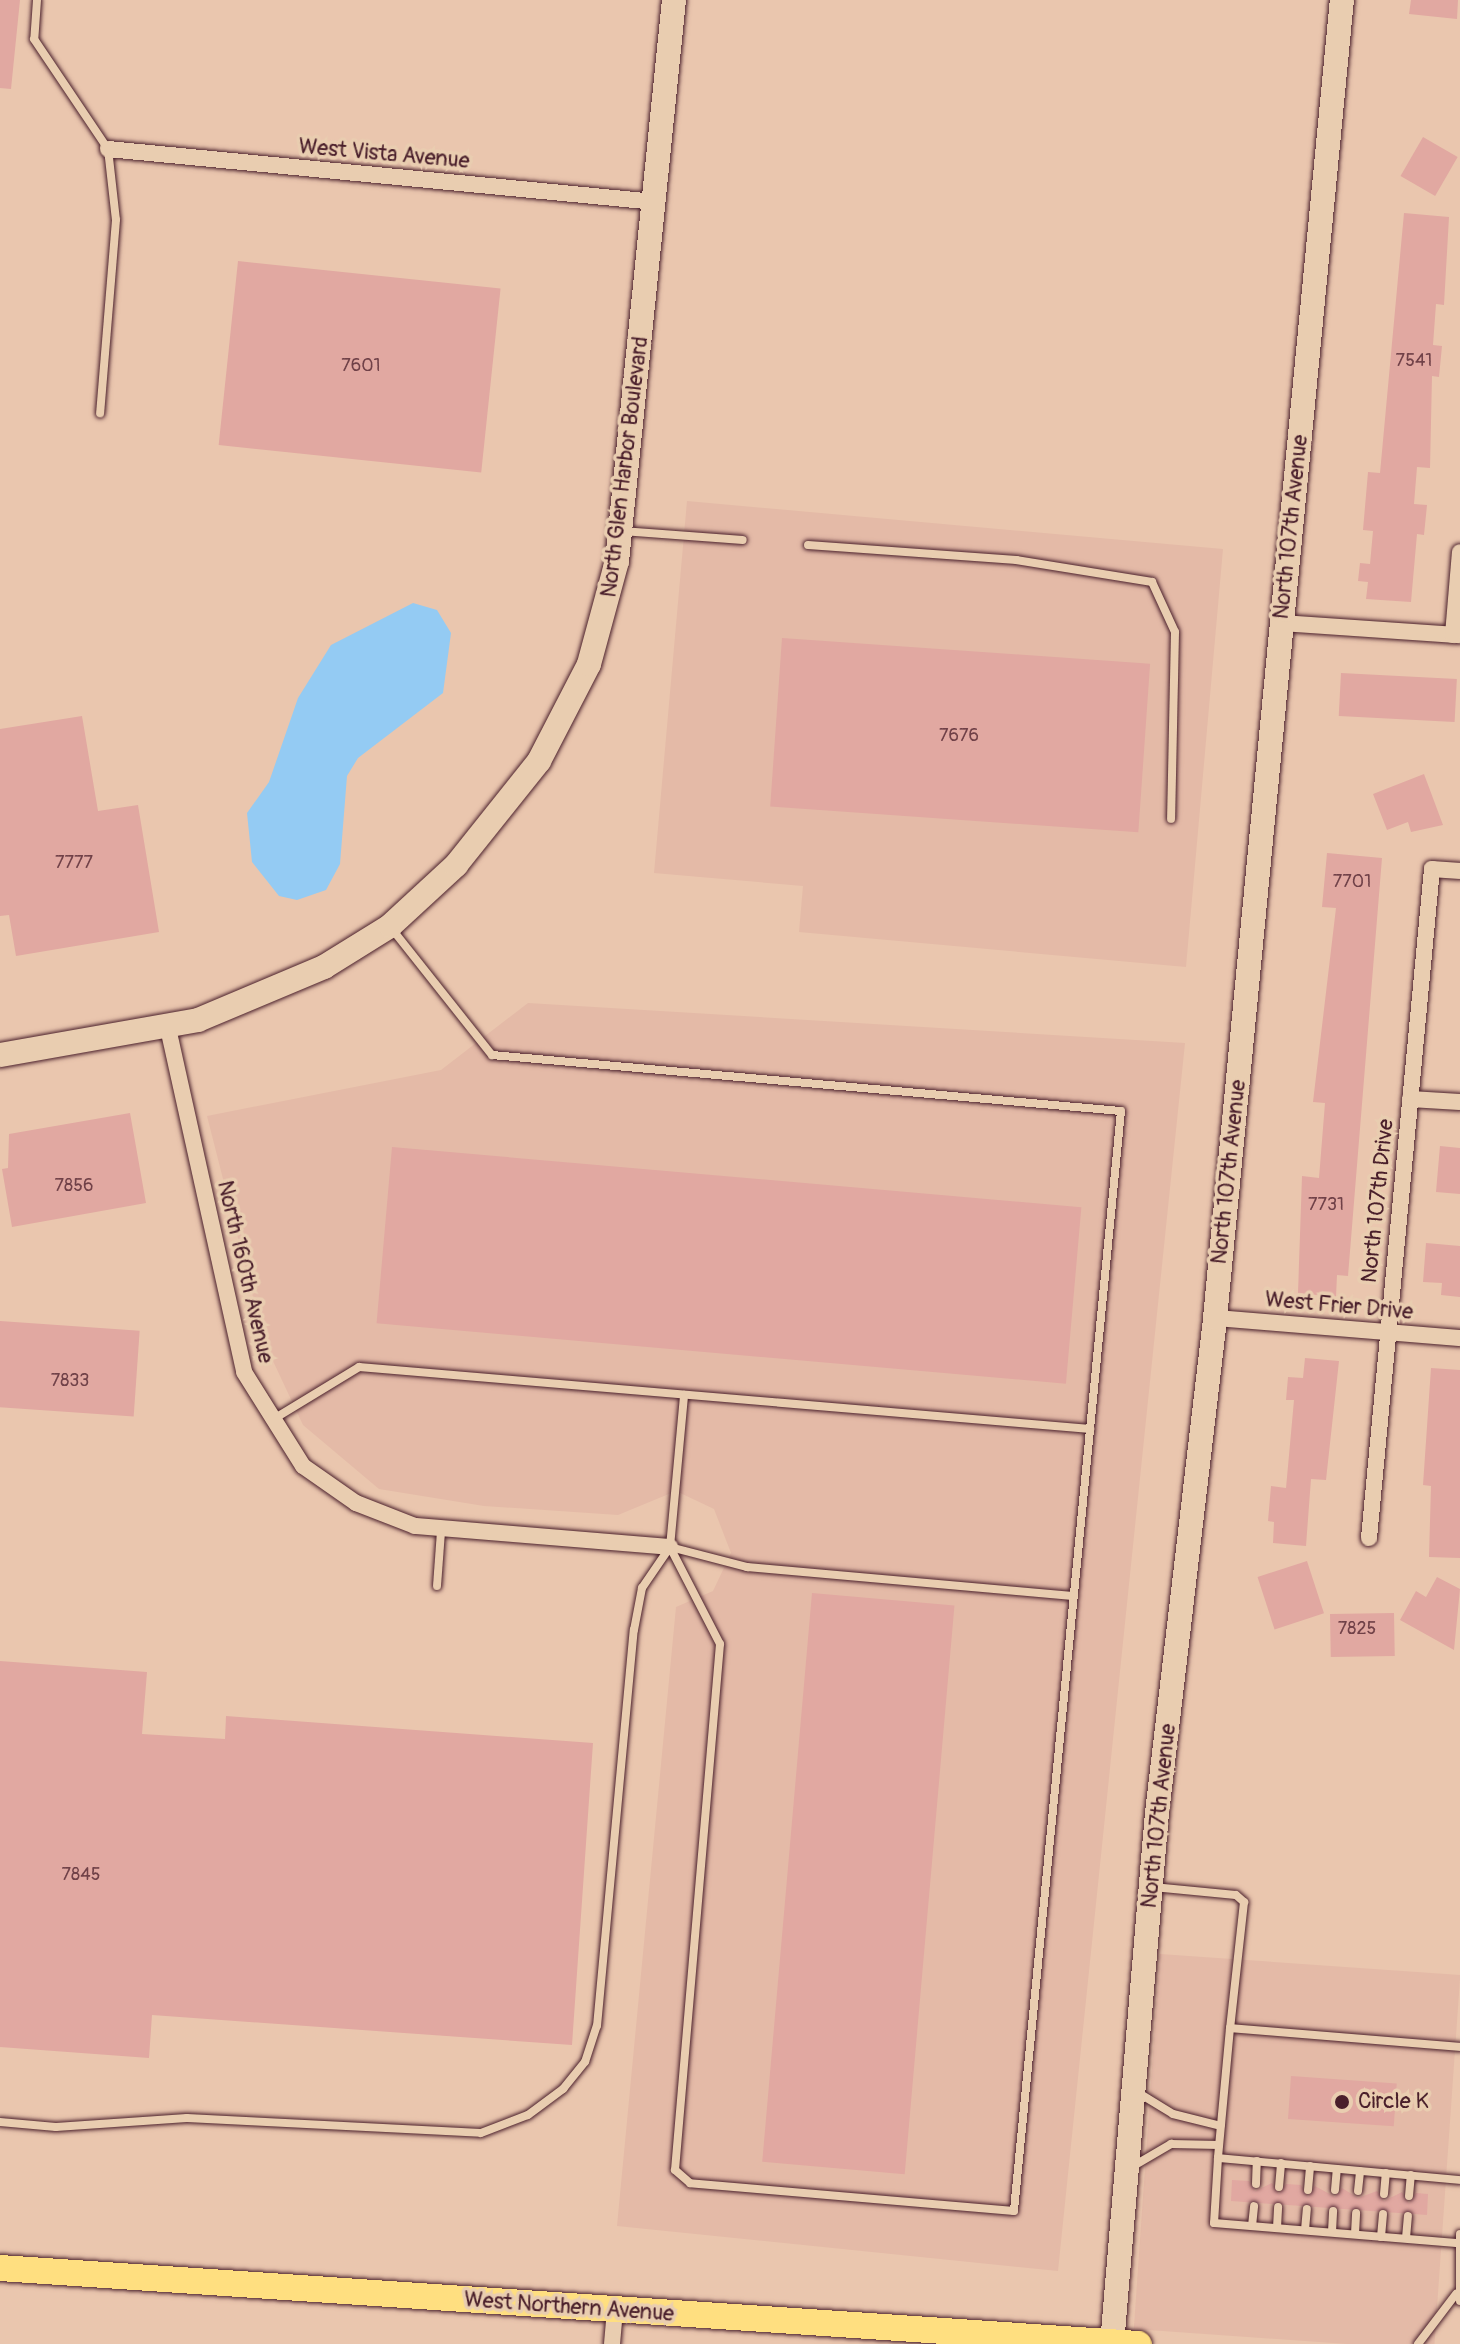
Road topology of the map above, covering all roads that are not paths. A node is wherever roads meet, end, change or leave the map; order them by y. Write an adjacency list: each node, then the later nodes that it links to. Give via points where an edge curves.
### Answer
1 (37, 0): 4 (lane, via 34,39)
2 (674, 0): 5 (street, North Glen Harbor Boulevard)
3 (1342, 0): 11 (street, North 107th Avenue)
4 (108, 149): 5 (street, West Vista Avenue); 6 (lane, via 116,220)
5 (655, 202): 7 (street, North Glen Harbor Boulevard)
6 (100, 413)
7 (621, 531): 8 (lane); 15 (street, North Glen Harbor Boulevard, via 606,612 566,716 502,814)
8 (743, 540)
9 (808, 545): 13 (lane, via 1016,560 1152,582 1175,632)
10 (1460, 552): 12 (street)
11 (1282, 623): 12 (street); 20 (street, North 107th Avenue)
12 (1456, 635)
13 (1171, 819)
14 (1460, 871): 18 (street, North 107th Drive, via 1432,869)
15 (390, 926): 16 (street, North Glen Harbor Boulevard, via 279,991); 25 (lane, via 492,1055 1121,1111)
16 (168, 1028): 17 (street, North Glen Harbor Boulevard); 24 (street, North 160th Avenue, via 232,1325)
17 (0, 1055)
18 (1410, 1099): 19 (street); 21 (street, North 107th Drive)
19 (1460, 1102)
20 (1215, 1318): 21 (street, West Frier Drive); 31 (street, North 107th Avenue)
21 (1387, 1333): 22 (street, West Frier Drive); 27 (street, North 107th Drive)
22 (1460, 1338)
23 (684, 1395): 24 (lane, via 359,1367); 25 (lane); 28 (lane)
24 (269, 1422): 26 (street, North 160th Avenue, via 303,1466 356,1503)
25 (1090, 1429): 30 (lane)
26 (441, 1531): 28 (street, North 160th Avenue); 29 (lane)
27 (1369, 1538)
28 (670, 1547): 30 (lane, via 747,1567); 30 (lane, via 720,1644 675,2170 690,2183 1014,2211); 35 (lane, via 642,1588 634,1630 597,2026 585,2062 563,2089 528,2115 481,2133 187,2118 56,2127)
29 (437, 1586)
30 (1073, 1596)
31 (1151, 1887): 32 (lane, via 1236,1895 1244,1902); 34 (street, North 107th Avenue)
32 (1230, 2028): 33 (lane); 36 (lane)
33 (1460, 2047)
34 (1133, 2090): 36 (lane, via 1173,2114); 43 (street, North 107th Avenue)
35 (0, 2122)
36 (1221, 2126): 37 (lane)
37 (1219, 2145): 38 (lane); 43 (lane, via 1171,2144)
38 (1218, 2158): 39 (lane); 62 (lane, via 1214,2223)
39 (1257, 2161): 40 (lane); 48 (lane)
40 (1281, 2163): 41 (lane); 49 (lane)
41 (1310, 2166): 42 (lane); 50 (lane)
42 (1337, 2169): 44 (lane); 51 (lane)
43 (1126, 2171): 74 (street, North 107th Avenue)
44 (1360, 2171): 45 (lane); 52 (lane)
45 (1386, 2173): 46 (lane); 53 (lane)
46 (1411, 2175): 47 (lane); 54 (lane)
47 (1460, 2180)
48 (1256, 2184)
49 (1279, 2187)
50 (1308, 2190)
51 (1335, 2190)
52 (1358, 2191)
53 (1384, 2194)
54 (1409, 2196)
55 (1254, 2206): 62 (lane)
56 (1278, 2207): 63 (lane)
57 (1307, 2209): 64 (lane)
58 (1333, 2211): 65 (lane)
59 (1356, 2213): 66 (lane)
60 (1383, 2214): 68 (lane)
61 (1408, 2216): 69 (lane)
62 (1252, 2226): 63 (lane)
63 (1277, 2228): 64 (lane)
64 (1305, 2230): 65 (lane)
65 (1332, 2232): 66 (lane)
66 (1355, 2234): 68 (lane)
67 (1460, 2234): 70 (lane)
68 (1381, 2237): 69 (lane)
69 (1406, 2238): 70 (lane)
70 (1459, 2243): 72 (lane)
71 (0, 2268): 73 (main road, West Northern Avenue)
72 (1458, 2297): 76 (lane)
73 (615, 2311): 74 (main road, West Northern Avenue); 75 (street)
74 (1121, 2343)
75 (612, 2344)
76 (1418, 2344)

